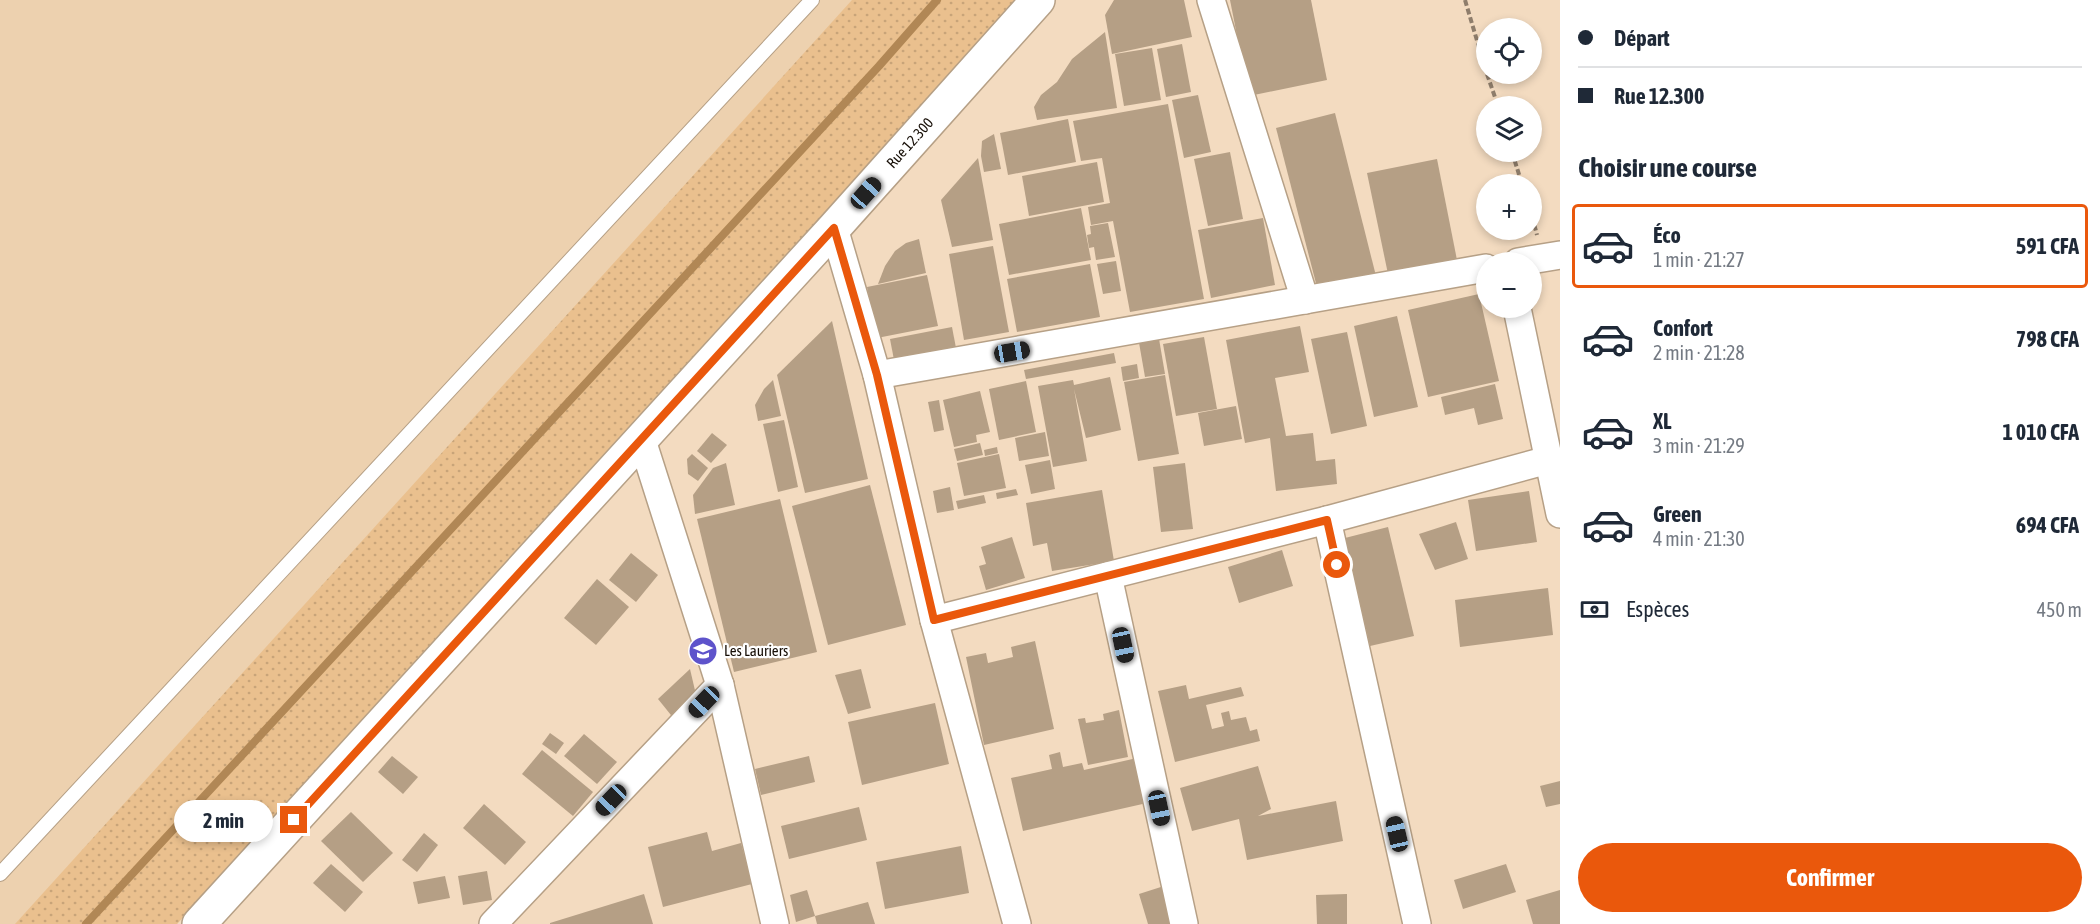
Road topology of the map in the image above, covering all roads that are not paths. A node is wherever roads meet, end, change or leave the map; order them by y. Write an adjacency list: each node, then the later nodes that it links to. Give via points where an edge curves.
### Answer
1 (812, 0): 18 (lane)
2 (1038, 0): 4 (street, Rue 12.300)
3 (1211, 0): 8 (street)
4 (834, 228): 10 (street); 11 (street, Rue 12.300)
5 (1560, 255): 6 (street)
6 (1542, 258)
7 (1476, 270): 8 (street)
8 (1305, 300): 10 (street)
9 (1519, 318): 12 (street)
10 (877, 375): 16 (street)
11 (641, 437): 17 (street); 20 (street, Rue 12.300)
12 (1548, 460): 13 (street); 14 (street)
13 (1560, 514)
14 (1327, 520): 15 (street); 25 (street)
15 (1108, 576): 16 (street); 24 (street)
16 (934, 620): 23 (street)
17 (720, 685): 19 (street); 22 (street)
18 (0, 874)
19 (521, 911): 21 (street)
20 (199, 924)
21 (493, 924)
22 (775, 924)
23 (1017, 924)
24 (1184, 924)
25 (1417, 924)

